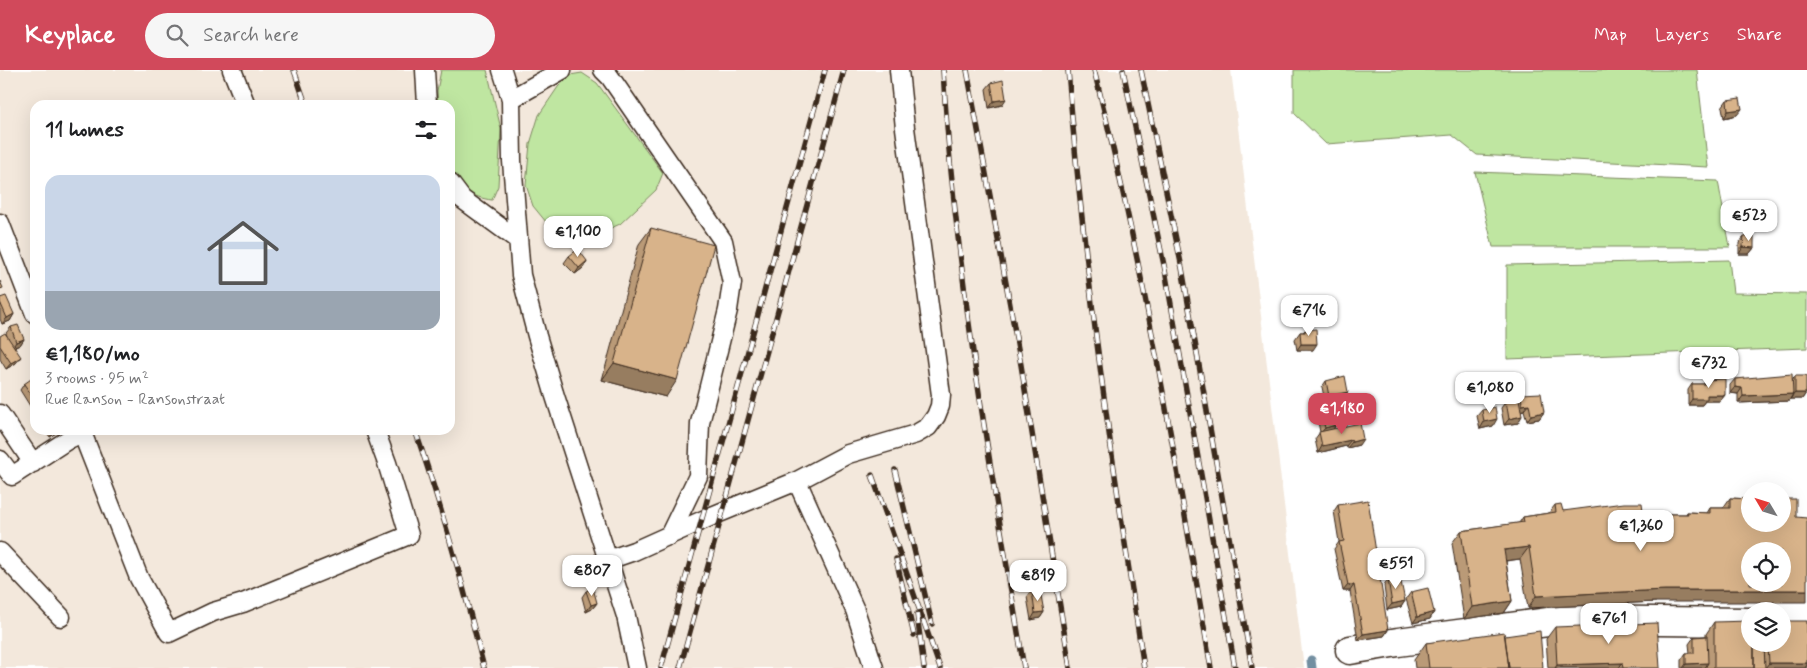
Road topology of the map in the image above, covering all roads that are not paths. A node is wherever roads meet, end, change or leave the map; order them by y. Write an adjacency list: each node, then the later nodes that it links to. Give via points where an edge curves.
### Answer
1 (232, 70): 8 (lane)
2 (425, 70): 9 (lane)
3 (502, 70): 7 (lane)
4 (562, 70): 7 (lane)
5 (603, 70): 21 (lane, via 723,241 732,283 700,423 698,476)
6 (899, 70): 20 (lane, via 940,406 928,427 916,434 848,454)
7 (511, 99): 12 (lane)
8 (244, 100)
9 (427, 100)
10 (455, 190): 12 (lane, via 462,199)
11 (0, 223): 13 (lane)
12 (518, 240): 23 (lane, via 521,275 537,336)
13 (30, 301)
14 (0, 414): 19 (lane)
15 (76, 435): 19 (lane)
16 (82, 435): 17 (lane, via 139,578 169,633 213,612 243,603 409,535)
17 (377, 435)
18 (0, 460): 19 (lane, via 12,476)
19 (33, 463)
20 (797, 481): 21 (lane); 28 (lane, via 854,610)
21 (669, 536): 23 (lane)
22 (0, 552): 24 (lane)
23 (608, 560): 27 (lane)
24 (61, 617)
25 (1741, 622): 26 (street, via 1563,620)
26 (1350, 650)
27 (638, 668)
28 (874, 668)

